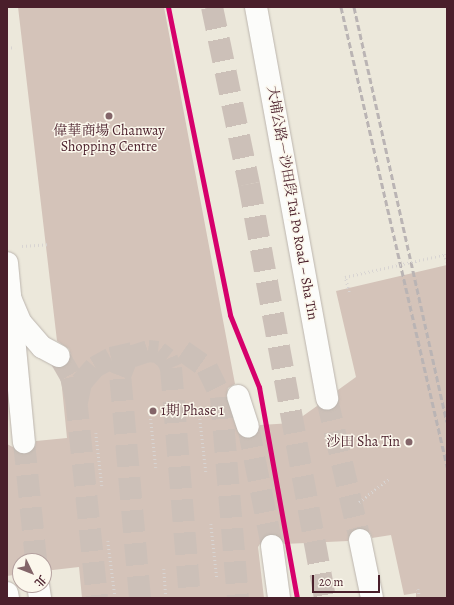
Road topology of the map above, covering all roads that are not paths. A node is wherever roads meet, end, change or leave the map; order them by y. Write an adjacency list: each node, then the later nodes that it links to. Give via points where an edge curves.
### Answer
1 (256, 7): 6 (main road, 大埔公路－沙田段 Tai Po Road – Sha Tin)
2 (10, 255): 3 (main road)
3 (10, 299): 4 (main road, via 21,323 42,347); 8 (main road)
4 (59, 356)
5 (238, 396): 7 (main road)
6 (327, 399)
7 (248, 426)
8 (24, 442)
9 (360, 540): 14 (main road)
10 (272, 546): 13 (main road)
11 (7, 593): 12 (main road)
12 (8, 598)
13 (279, 598)
14 (372, 598)

